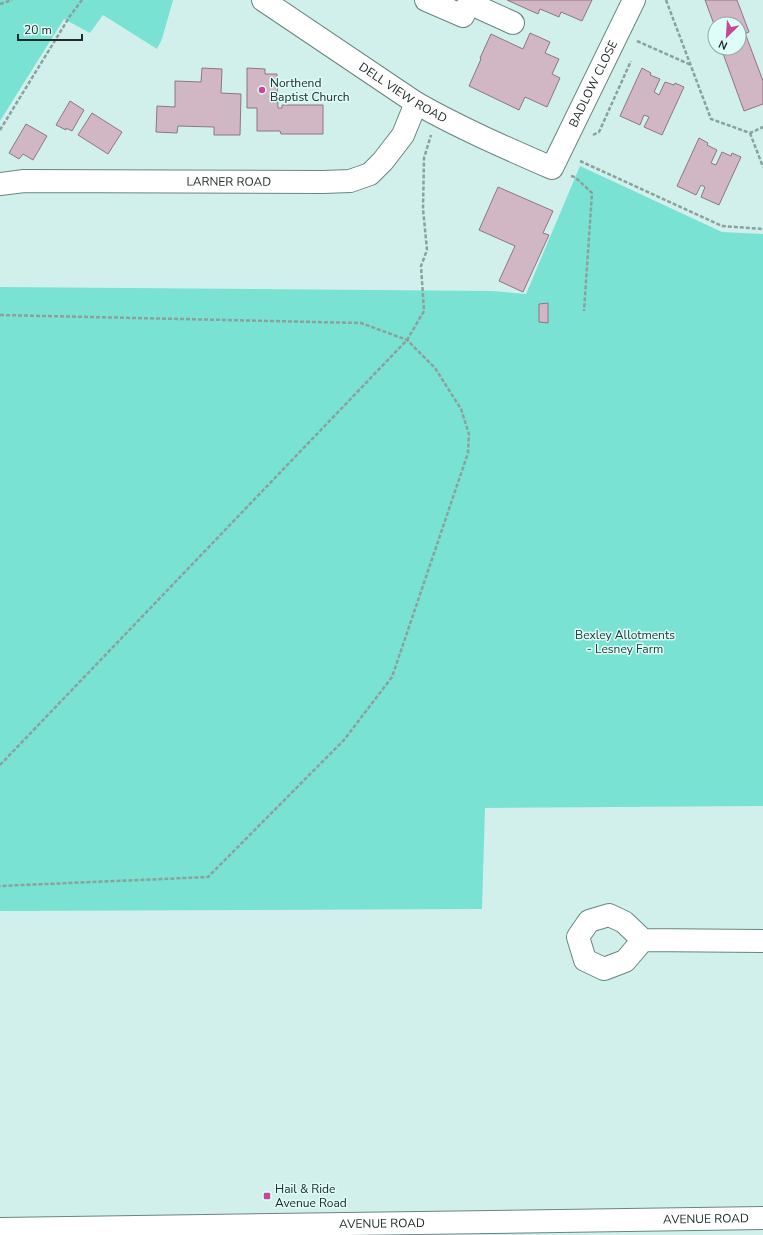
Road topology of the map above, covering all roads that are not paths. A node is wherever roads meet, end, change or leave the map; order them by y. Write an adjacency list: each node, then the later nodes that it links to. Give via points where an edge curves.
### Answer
1 (426, 0): 4 (street)
2 (634, 0): 7 (street, BADLOW CLOSE)
3 (277, 4): 6 (street, DELL VIEW ROAD)
4 (467, 6): 5 (street)
5 (513, 23)
6 (416, 103): 7 (street, DELL VIEW ROAD); 8 (street, LARNER ROAD, via 402,135 383,161 370,174 350,181 24,181)
7 (552, 168)
8 (0, 184)
9 (644, 940): 10 (street)
10 (763, 941)
11 (763, 1218): 13 (street, AVENUE ROAD)
12 (0, 1229): 15 (street, AVENUE ROAD)
13 (467, 1229): 14 (street, AVENUE ROAD)
14 (343, 1230): 15 (street, AVENUE ROAD)
15 (46, 1231)

